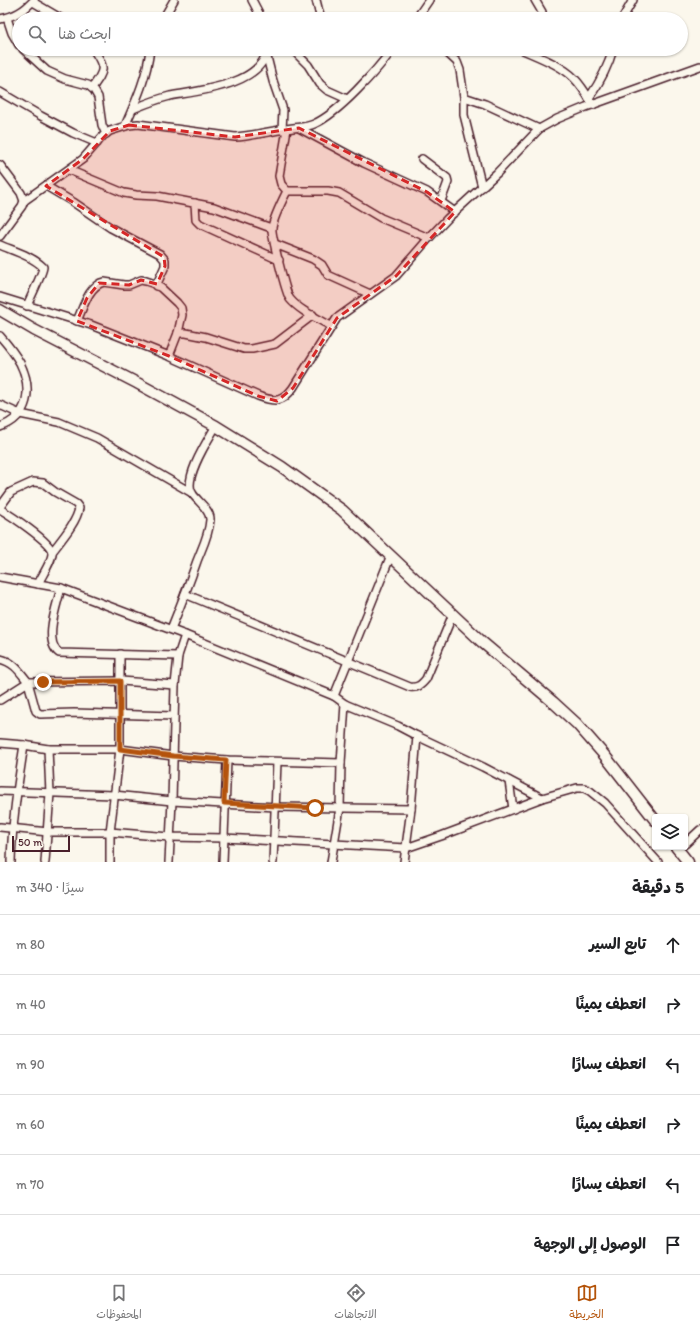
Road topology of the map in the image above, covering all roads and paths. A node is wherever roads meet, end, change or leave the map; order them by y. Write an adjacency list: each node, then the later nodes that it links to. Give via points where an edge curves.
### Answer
1 (174, 0): 10 (street)
2 (252, 0): 11 (street)
3 (316, 0): 12 (street)
4 (429, 0): 13 (street)
5 (535, 0): 14 (street)
6 (633, 0): 15 (street)
7 (33, 1): 8 (street); 9 (street)
8 (22, 12)
9 (51, 12)
10 (167, 12)
11 (258, 12)
12 (319, 12)
13 (421, 12)
14 (542, 12)
15 (626, 12)
16 (3, 18): 17 (street)
17 (12, 33)
18 (31, 56): 29 (street, via 47,71)
19 (98, 56): 29 (street, via 103,69)
20 (149, 56): 34 (street, via 147,72)
21 (264, 56): 34 (street, via 248,75 232,83 169,96)
22 (268, 56): 37 (street, via 283,110)
23 (299, 56): 32 (street, via 320,84)
24 (388, 56): 32 (street)
25 (450, 56): 31 (street, via 458,65)
26 (537, 56): 33 (street, via 574,78)
27 (611, 56): 33 (street, via 608,68)
28 (700, 66): 33 (street)
29 (92, 88): 39 (street, via 98,97 102,125)
30 (0, 92): 40 (street, via 73,133)
31 (464, 97): 38 (street); 45 (street, via 464,115)
32 (347, 99): 36 (street, via 315,123)
33 (591, 101): 38 (street)
34 (133, 109): 35 (street)
35 (125, 126): 37 (street, via 138,124 235,137); 39 (street)
36 (299, 128): 37 (street); 48 (street)
37 (285, 129): 46 (street, via 279,176)
38 (539, 129): 45 (street)
39 (106, 134): 40 (street)
40 (97, 143): 43 (street)
41 (422, 159): 48 (street, via 447,178)
42 (0, 165): 47 (street)
43 (69, 170): 44 (street); 49 (street, via 124,193)
44 (46, 186): 47 (street); 57 (street, via 111,228 164,257 166,263)
45 (482, 187): 50 (street)
46 (287, 191): 51 (street); 53 (street, via 340,193 381,218)
47 (24, 201): 52 (street)
48 (441, 201): 50 (street)
49 (195, 203): 51 (street, via 214,207); 56 (street, via 196,220 200,224)
50 (455, 212): 53 (street)
51 (272, 228): 54 (street)
52 (0, 236)
53 (430, 238): 58 (street, via 396,276)
54 (275, 244): 56 (street); 58 (street, via 313,259 332,277)
55 (0, 245): 60 (street, via 43,267)
56 (278, 260): 62 (street, via 288,297 294,304)
57 (156, 286): 63 (street, via 141,280 129,285 99,283 87,298); 65 (street, via 181,308)
58 (370, 294): 64 (street, via 344,312)
59 (0, 297): 60 (street)
60 (27, 306): 63 (street)
61 (0, 310): 70 (street)
62 (313, 315): 64 (street); 65 (street, via 275,344 252,349 244,349 206,337)
63 (77, 321): 67 (street)
64 (331, 326): 67 (street, via 288,395 277,401 258,396)
65 (178, 333): 67 (street)
66 (0, 336): 69 (street, via 20,363 24,373 27,394 24,409)
67 (168, 356)
68 (0, 404): 69 (street)
69 (20, 414): 71 (street, via 14,421); 72 (street, via 59,422 97,438)
70 (216, 426): 72 (street, via 192,474); 75 (street, via 282,467 342,510)
71 (0, 427)
72 (192, 493): 79 (street, via 210,518 207,536)
73 (0, 508): 74 (street, via 39,537); 74 (street, via 11,492 33,482 43,483 76,504 79,510)
74 (52, 552): 77 (street)
75 (391, 555): 80 (street, via 430,595); 86 (street)
76 (0, 576): 77 (street)
77 (38, 584): 78 (street)
78 (60, 588): 81 (street); 83 (street, via 51,630 51,642 55,650 67,653)
79 (185, 594): 81 (street); 86 (street)
80 (453, 614): 86 (street, via 426,679 418,686 410,687); 116 (street, via 577,724)
81 (171, 630): 82 (street)
82 (185, 635): 84 (street); 90 (street)
83 (120, 654): 84 (street); 87 (street)
84 (178, 656): 89 (street)
85 (0, 659): 88 (street, via 16,666)
86 (348, 661): 90 (street)
87 (120, 681): 88 (street); 89 (street); 93 (street)
88 (28, 682): 91 (street); 93 (street, via 36,711 40,714)
89 (175, 685): 94 (street)
90 (334, 696): 92 (street)
91 (0, 700)
92 (345, 704): 95 (street); 103 (street)
93 (120, 715): 94 (street); 99 (street)
94 (174, 716): 100 (street)
95 (416, 736): 104 (street); 114 (street)
96 (0, 743): 97 (street)
97 (24, 745): 98 (street); 106 (street)
98 (48, 749): 99 (street); 107 (street)
99 (120, 749): 100 (street); 108 (street)
100 (173, 756): 101 (street); 110 (street)
101 (226, 760): 102 (street); 111 (street)
102 (277, 762): 103 (street); 112 (street)
103 (341, 763): 113 (street)
104 (509, 781): 109 (street); 115 (street)
105 (0, 791): 106 (street)
106 (16, 791): 107 (street); 118 (street)
107 (50, 793): 108 (street); 120 (street)
108 (114, 795): 110 (street); 121 (street)
109 (542, 798): 115 (street); 137 (street, via 577,788 590,791 606,803)
110 (172, 801): 111 (street); 122 (street)
111 (224, 803): 112 (street); 123 (street)
112 (276, 807): 113 (street); 125 (street)
113 (340, 808): 114 (street); 126 (street)
114 (411, 809): 127 (street)
115 (513, 809): 127 (street)
116 (652, 816)
117 (0, 828): 118 (street)
118 (12, 828): 120 (street); 129 (street)
119 (700, 830): 124 (street)
120 (48, 832): 121 (street); 130 (street)
121 (110, 832): 122 (street); 131 (street)
122 (169, 837): 123 (street); 132 (street)
123 (224, 838): 125 (street); 133 (street)
124 (688, 840)
125 (274, 841): 126 (street); 134 (street)
126 (334, 844): 127 (street); 135 (street)
127 (406, 848): 136 (street)
128 (682, 850): 138 (street)
129 (11, 862)
130 (45, 862)
131 (110, 862)
132 (169, 862)
133 (223, 862)
134 (273, 862)
135 (331, 862)
136 (404, 862)
137 (658, 862)
138 (688, 862)

